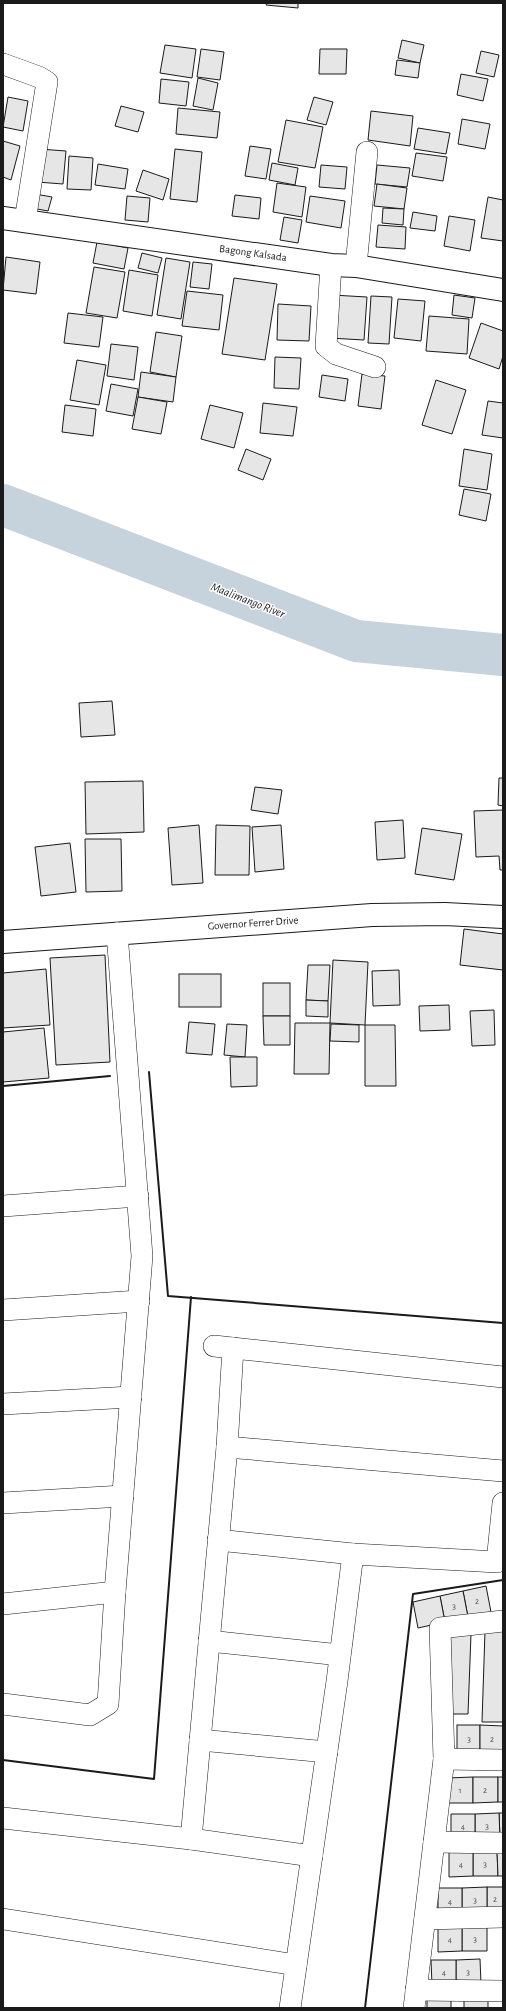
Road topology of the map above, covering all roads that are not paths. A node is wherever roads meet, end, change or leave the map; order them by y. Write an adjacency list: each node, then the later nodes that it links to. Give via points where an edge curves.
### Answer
1 (3, 64): 4 (street, via 47,82)
2 (367, 152): 6 (street)
3 (3, 218): 4 (street, Bagong Kalsada)
4 (25, 221): 5 (street, Bagong Kalsada)
5 (331, 265): 6 (street, Bagong Kalsada); 8 (street, via 326,346 336,354)
6 (356, 266): 7 (street, Bagong Kalsada)
7 (503, 290)
8 (375, 367)
9 (503, 917): 10 (street, Governor Ferrer Drive, via 445,914 372,915)
10 (117, 933): 11 (street, Governor Ferrer Drive); 12 (street)
11 (3, 942)
12 (138, 1196): 13 (street); 14 (street, via 142,1256)
13 (3, 1206)
14 (138, 1301): 15 (street); 17 (street)
15 (3, 1310)
16 (503, 1377): 19 (street, via 224,1347)
17 (131, 1398): 18 (street); 21 (street)
18 (3, 1404)
19 (227, 1447): 20 (street); 24 (street)
20 (503, 1471)
21 (123, 1496): 22 (street); 26 (street)
22 (3, 1503)
23 (503, 1504): 25 (street, via 497,1562)
24 (218, 1540): 25 (street); 29 (street)
25 (353, 1554): 30 (street)
26 (115, 1592): 27 (street); 31 (street, via 108,1704 90,1715)
27 (3, 1604)
28 (503, 1621): 34 (street, via 440,1628)
29 (209, 1641): 30 (street); 32 (street)
30 (340, 1654): 33 (street)
31 (3, 1704)
32 (200, 1740): 33 (street); 37 (street)
33 (327, 1752): 40 (street)
34 (444, 1759): 35 (street); 38 (street)
35 (503, 1760)
36 (3, 1818): 37 (street)
37 (191, 1839): 40 (street)
38 (434, 1842): 39 (street); 43 (street)
39 (503, 1843)
40 (312, 1856): 44 (street)
41 (503, 1917): 43 (street)
42 (3, 1919): 44 (street)
43 (425, 1919): 46 (street)
44 (296, 1965): 47 (street)
45 (503, 1991): 46 (street)
46 (415, 1999)
47 (290, 2008)

